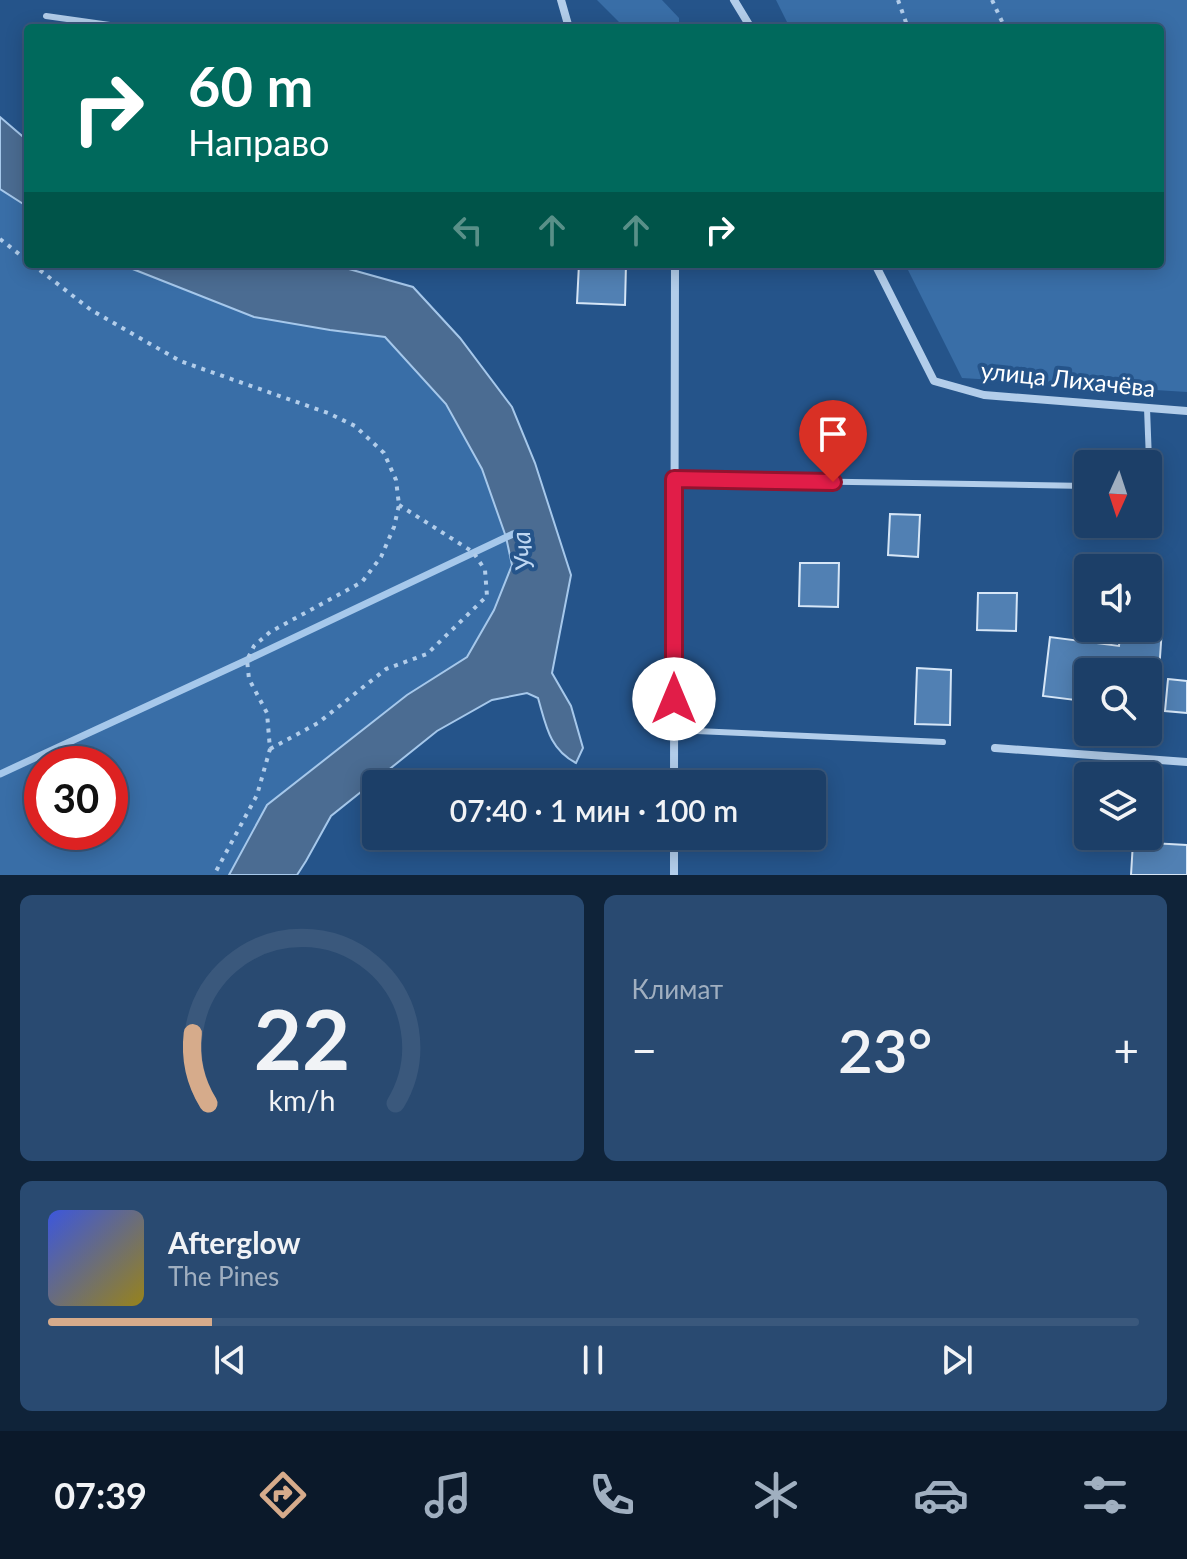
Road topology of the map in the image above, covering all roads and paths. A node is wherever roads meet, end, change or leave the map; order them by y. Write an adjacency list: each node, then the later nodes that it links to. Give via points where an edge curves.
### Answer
1 (561, 0): 7 (street)
2 (734, 0): 8 (street)
3 (898, 0): 9 (path)
4 (992, 0): 10 (path)
5 (46, 16): 6 (lane)
6 (103, 24)
7 (568, 24)
8 (749, 24)
9 (907, 24)
10 (1003, 24)
11 (0, 239): 12 (path)
12 (24, 257)
13 (38, 268): 21 (path, via 91,310 180,361 355,426 384,453 396,480)
14 (675, 268): 19 (street)
15 (877, 268): 16 (street, улица Лихачёва, via 934,381 984,395)
16 (1147, 408): 17 (street, улица Лихачёва); 18 (lane)
17 (1187, 411)
18 (1149, 450)
19 (674, 479): 20 (lane); 22 (street)
20 (1074, 486)
21 (399, 505): 25 (path, via 381,557 362,582 254,646 247,660 249,679 267,713); 25 (path, via 473,552 485,570 487,596 427,654 386,669 318,723)
22 (674, 730): 23 (lane); 27 (street)
23 (943, 742)
24 (995, 748): 26 (street)
25 (270, 749): 29 (path, via 257,795)
26 (1187, 762)
27 (674, 770)
28 (674, 850): 30 (street)
29 (214, 875)
30 (674, 875)

